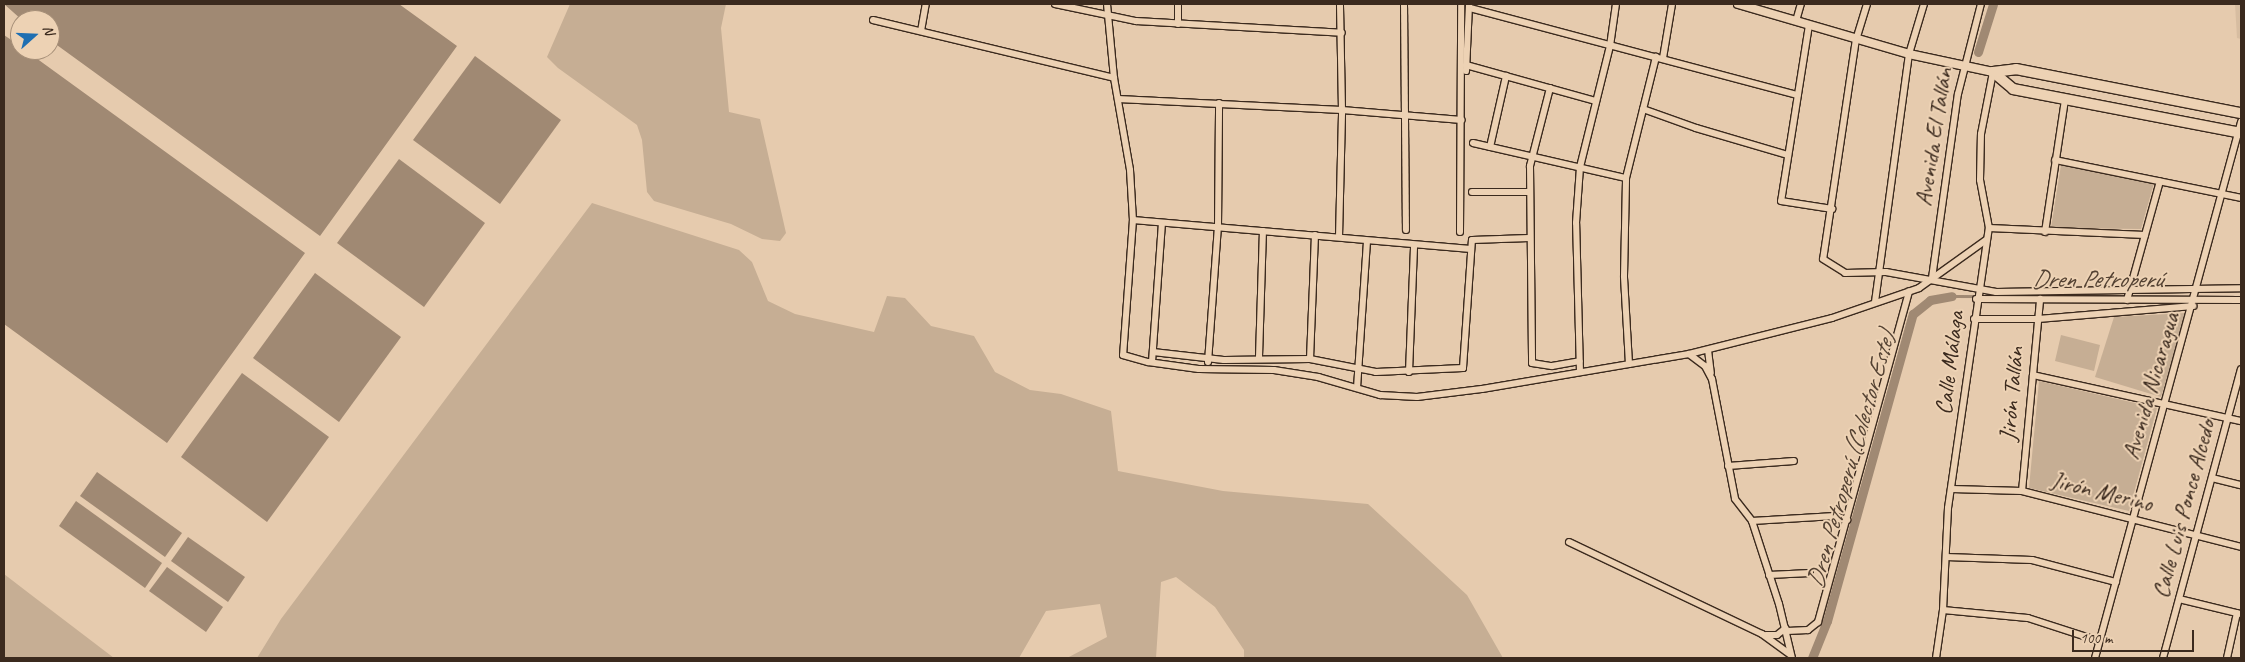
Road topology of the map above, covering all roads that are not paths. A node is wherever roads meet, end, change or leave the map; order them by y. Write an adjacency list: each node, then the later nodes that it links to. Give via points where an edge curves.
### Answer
1 (926, 4): 21 (street)
2 (1055, 4): 16 (street)
3 (1107, 4): 16 (street)
4 (1178, 4): 19 (street)
5 (1340, 4): 22 (street)
6 (1404, 4): 40 (street)
7 (1462, 4): 41 (street)
8 (1616, 4): 24 (street)
9 (1672, 4): 26 (street)
10 (1738, 4): 18 (street)
11 (1801, 4): 18 (street)
12 (1867, 4): 23 (street)
13 (1924, 4): 25 (street)
14 (1981, 4): 27 (street, Avenida El Tallán)
15 (1469, 6): 24 (street); 29 (street, via 1465,34 1466,68)
16 (1109, 18): 19 (street); 30 (street)
17 (873, 20): 21 (street)
18 (1796, 21): 20 (street)
19 (1178, 24): 22 (street)
20 (1810, 25): 23 (street); 32 (street)
21 (921, 31): 30 (street)
22 (1342, 33): 38 (street)
23 (1856, 39): 25 (street); 55 (street)
24 (1610, 46): 26 (street); 35 (street)
25 (1909, 54): 27 (street); 72 (street)
26 (1660, 58): 32 (street); 37 (street)
27 (1963, 68): 28 (street); 73 (street, Avenida El Tallán)
28 (1993, 72): 34 (main road, via 2013,89); 39 (main road, via 2016,69); 59 (street, Calle Málaga, via 1981,134 1980,180)
29 (1506, 76): 31 (street); 44 (street)
30 (1114, 78): 33 (street)
31 (1550, 88): 35 (street); 46 (street)
32 (1798, 95): 45 (street)
33 (1118, 99): 36 (street); 56 (street, via 1126,134)
34 (2065, 99): 42 (main road); 47 (street)
35 (1596, 102): 48 (street)
36 (1219, 104): 38 (street); 58 (street)
37 (1643, 109): 45 (street); 49 (street)
38 (1342, 110): 40 (street); 66 (street)
39 (2241, 113)
40 (1402, 115): 41 (street); 60 (street)
41 (1462, 120): 62 (street)
42 (2240, 129): 53 (street, Avenida Nicaragua)
43 (1473, 143): 44 (street)
44 (1490, 147): 46 (street)
45 (1788, 155): 55 (street, via 1781,201)
46 (1531, 156): 48 (street); 52 (street)
47 (2056, 160): 50 (street); 63 (street)
48 (1580, 168): 49 (street); 93 (street, via 1576,223)
49 (1626, 178): 95 (street, via 1624,276)
50 (2160, 180): 53 (street); 65 (street)
51 (1472, 192): 52 (street)
52 (1529, 192): 67 (street)
53 (2222, 194): 54 (street); 77 (street, Avenida Nicaragua)
54 (2241, 198)
55 (1832, 208): 72 (street, via 1823,259 1845,273)
56 (1133, 220): 57 (street); 94 (street, via 1123,355)
57 (1162, 223): 58 (street); 88 (street)
58 (1218, 228): 61 (street); 91 (street)
59 (1988, 228): 63 (street); 68 (street, Calle Málaga)
60 (1406, 230)
61 (1263, 231): 64 (street); 90 (street)
62 (1460, 232)
63 (2045, 232): 65 (street)
64 (1315, 235): 66 (street); 92 (street)
65 (2145, 235): 75 (street)
66 (1339, 237): 69 (street)
67 (1529, 238): 71 (street, via 1474,239); 93 (street, via 1532,363 1552,366)
68 (1986, 240): 73 (street); 74 (street, Calle Málaga)
69 (1367, 242): 70 (street); 98 (street)
70 (1414, 245): 71 (street); 99 (street)
71 (1471, 249): 99 (street, via 1462,368)
72 (1878, 272): 73 (street); 83 (street)
73 (1932, 278): 74 (street); 78 (street)
74 (1978, 288): 75 (street, via 1996,292); 79 (street, Calle Málaga)
75 (2130, 288): 77 (street); 81 (street)
76 (2241, 288): 77 (street)
77 (2198, 289): 84 (street, Avenida Nicaragua)
78 (1909, 291): 83 (street); 114 (street)
79 (1976, 299): 80 (street); 85 (street, Calle Málaga)
80 (2040, 300): 81 (street); 86 (street, Jirón Tallán)
81 (2127, 300): 84 (street)
82 (2241, 300): 84 (street)
83 (1875, 302): 87 (street, via 1832,318)
84 (2194, 303): 86 (street); 104 (street, Avenida Nicaragua)
85 (1974, 319): 86 (street); 111 (street, Calle Málaga)
86 (2038, 319): 101 (street, Jirón Tallán)
87 (1708, 350): 89 (street); 102 (street)
88 (1153, 352): 91 (street); 94 (street)
89 (1689, 354): 95 (street); 102 (street, via 1705,366)
90 (1258, 358): 91 (street); 92 (street)
91 (1208, 359): 96 (street)
92 (1310, 359): 98 (street)
93 (1580, 361): 100 (street)
94 (1152, 362): 96 (street)
95 (1629, 364): 100 (street)
96 (1207, 369): 103 (street, via 1274,370)
97 (2241, 369): 105 (street, Calle Luis Ponce Alcedo)
98 (1360, 370): 99 (street); 103 (street)
99 (1409, 372)
100 (1580, 372): 103 (street, via 1417,397 1380,395)
101 (2033, 375): 104 (street); 112 (street, Jirón Tallán)
102 (1712, 379): 108 (street)
103 (1357, 388)
104 (2165, 404): 105 (street); 113 (street, Avenida Nicaragua)
105 (2228, 418): 106 (street); 109 (street, Calle Luis Ponce Alcedo)
106 (2241, 421)
107 (1794, 461): 108 (street)
108 (1728, 466): 115 (street, via 1735,499 1741,512)
109 (2212, 478): 110 (street); 116 (street, Calle Luis Ponce Alcedo)
110 (2241, 485)
111 (1952, 489): 112 (street, Jirón Merino); 119 (street, Calle Málaga)
112 (2022, 492): 113 (street, Jirón Merino)
113 (2133, 518): 116 (street, Jirón Merino); 122 (street, Avenida Nicaragua)
114 (1847, 520): 115 (street, via 1835,516); 126 (street, via 1818,622 1808,630)
115 (1752, 521): 121 (street)
116 (2196, 535): 118 (street, Jirón Merino); 123 (street, Calle Luis Ponce Alcedo)
117 (1569, 542): 127 (street)
118 (2241, 547)
119 (1946, 557): 122 (street, via 2032,560); 124 (street, Calle Málaga)
120 (1810, 573): 121 (street)
121 (1769, 575): 126 (street)
122 (2116, 582): 128 (street, Avenida Nicaragua)
123 (2179, 599): 125 (street); 132 (street, Calle Luis Ponce Alcedo)
124 (1944, 610): 128 (street, via 2028,618); 130 (street, Calle Málaga)
125 (2239, 613): 133 (street)
126 (1786, 629): 127 (street, via 1777,634); 129 (street)
127 (1762, 634): 129 (street)
128 (2099, 641): 131 (street, Avenida Nicaragua)
129 (1791, 656)
130 (1936, 658)
131 (2095, 658)
132 (2163, 658)
133 (2227, 658)

